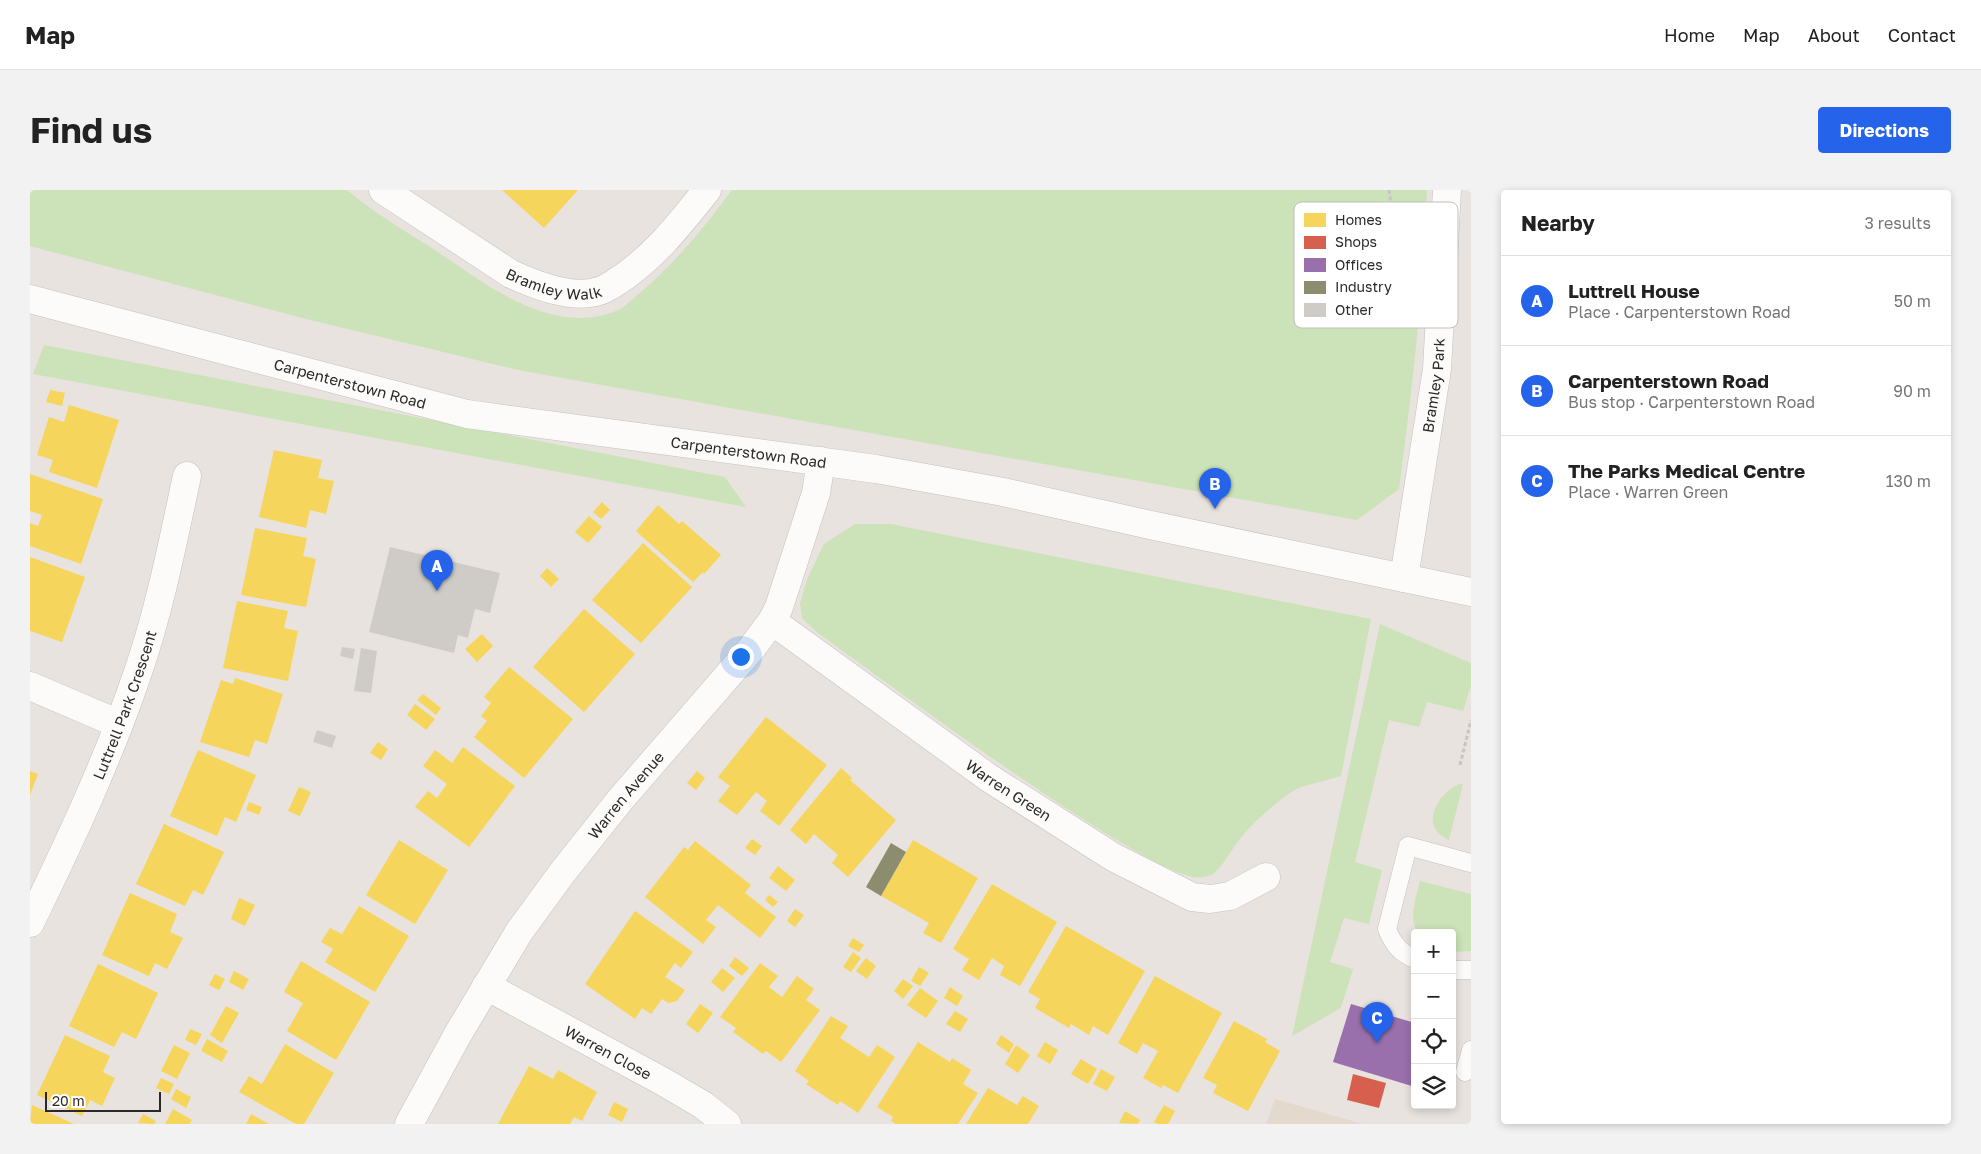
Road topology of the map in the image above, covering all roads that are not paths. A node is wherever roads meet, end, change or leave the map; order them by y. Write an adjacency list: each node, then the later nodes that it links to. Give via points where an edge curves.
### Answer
1 (383, 190): 2 (street, Bramley Walk, via 511,274 554,291 576,293 599,291 640,265 684,220)
2 (707, 190)
3 (30, 298): 5 (street, Carpenterstown Road, via 467,414)
4 (1439, 328): 7 (street, Bramley Park, via 1437,369)
5 (821, 461): 7 (street, Carpenterstown Road, via 1003,492); 9 (street, Warren Avenue, via 816,493)
6 (187, 476): 11 (street, Luttrell Park Crescent, via 158,602 139,670)
7 (1404, 578): 8 (street, Carpenterstown Road)
8 (1471, 592)
9 (772, 621): 13 (street, Warren Green, via 989,778 1113,857 1192,897 1230,896); 18 (street, Warren Avenue, via 562,873 519,932)
10 (30, 686): 11 (street)
11 (119, 724): 14 (street, Luttrell Park Crescent, via 104,764)
12 (1471, 863): 15 (lane, via 1408,846 1387,930 1392,943)
13 (1266, 877)
14 (30, 923)
15 (1411, 957)
16 (1456, 970): 17 (lane)
17 (1471, 970)
18 (486, 986): 21 (street, Warren Avenue); 22 (street, Warren Close, via 662,1081 703,1105)
19 (1471, 1050): 20 (lane)
20 (1465, 1072)
21 (409, 1124)
22 (727, 1124)

